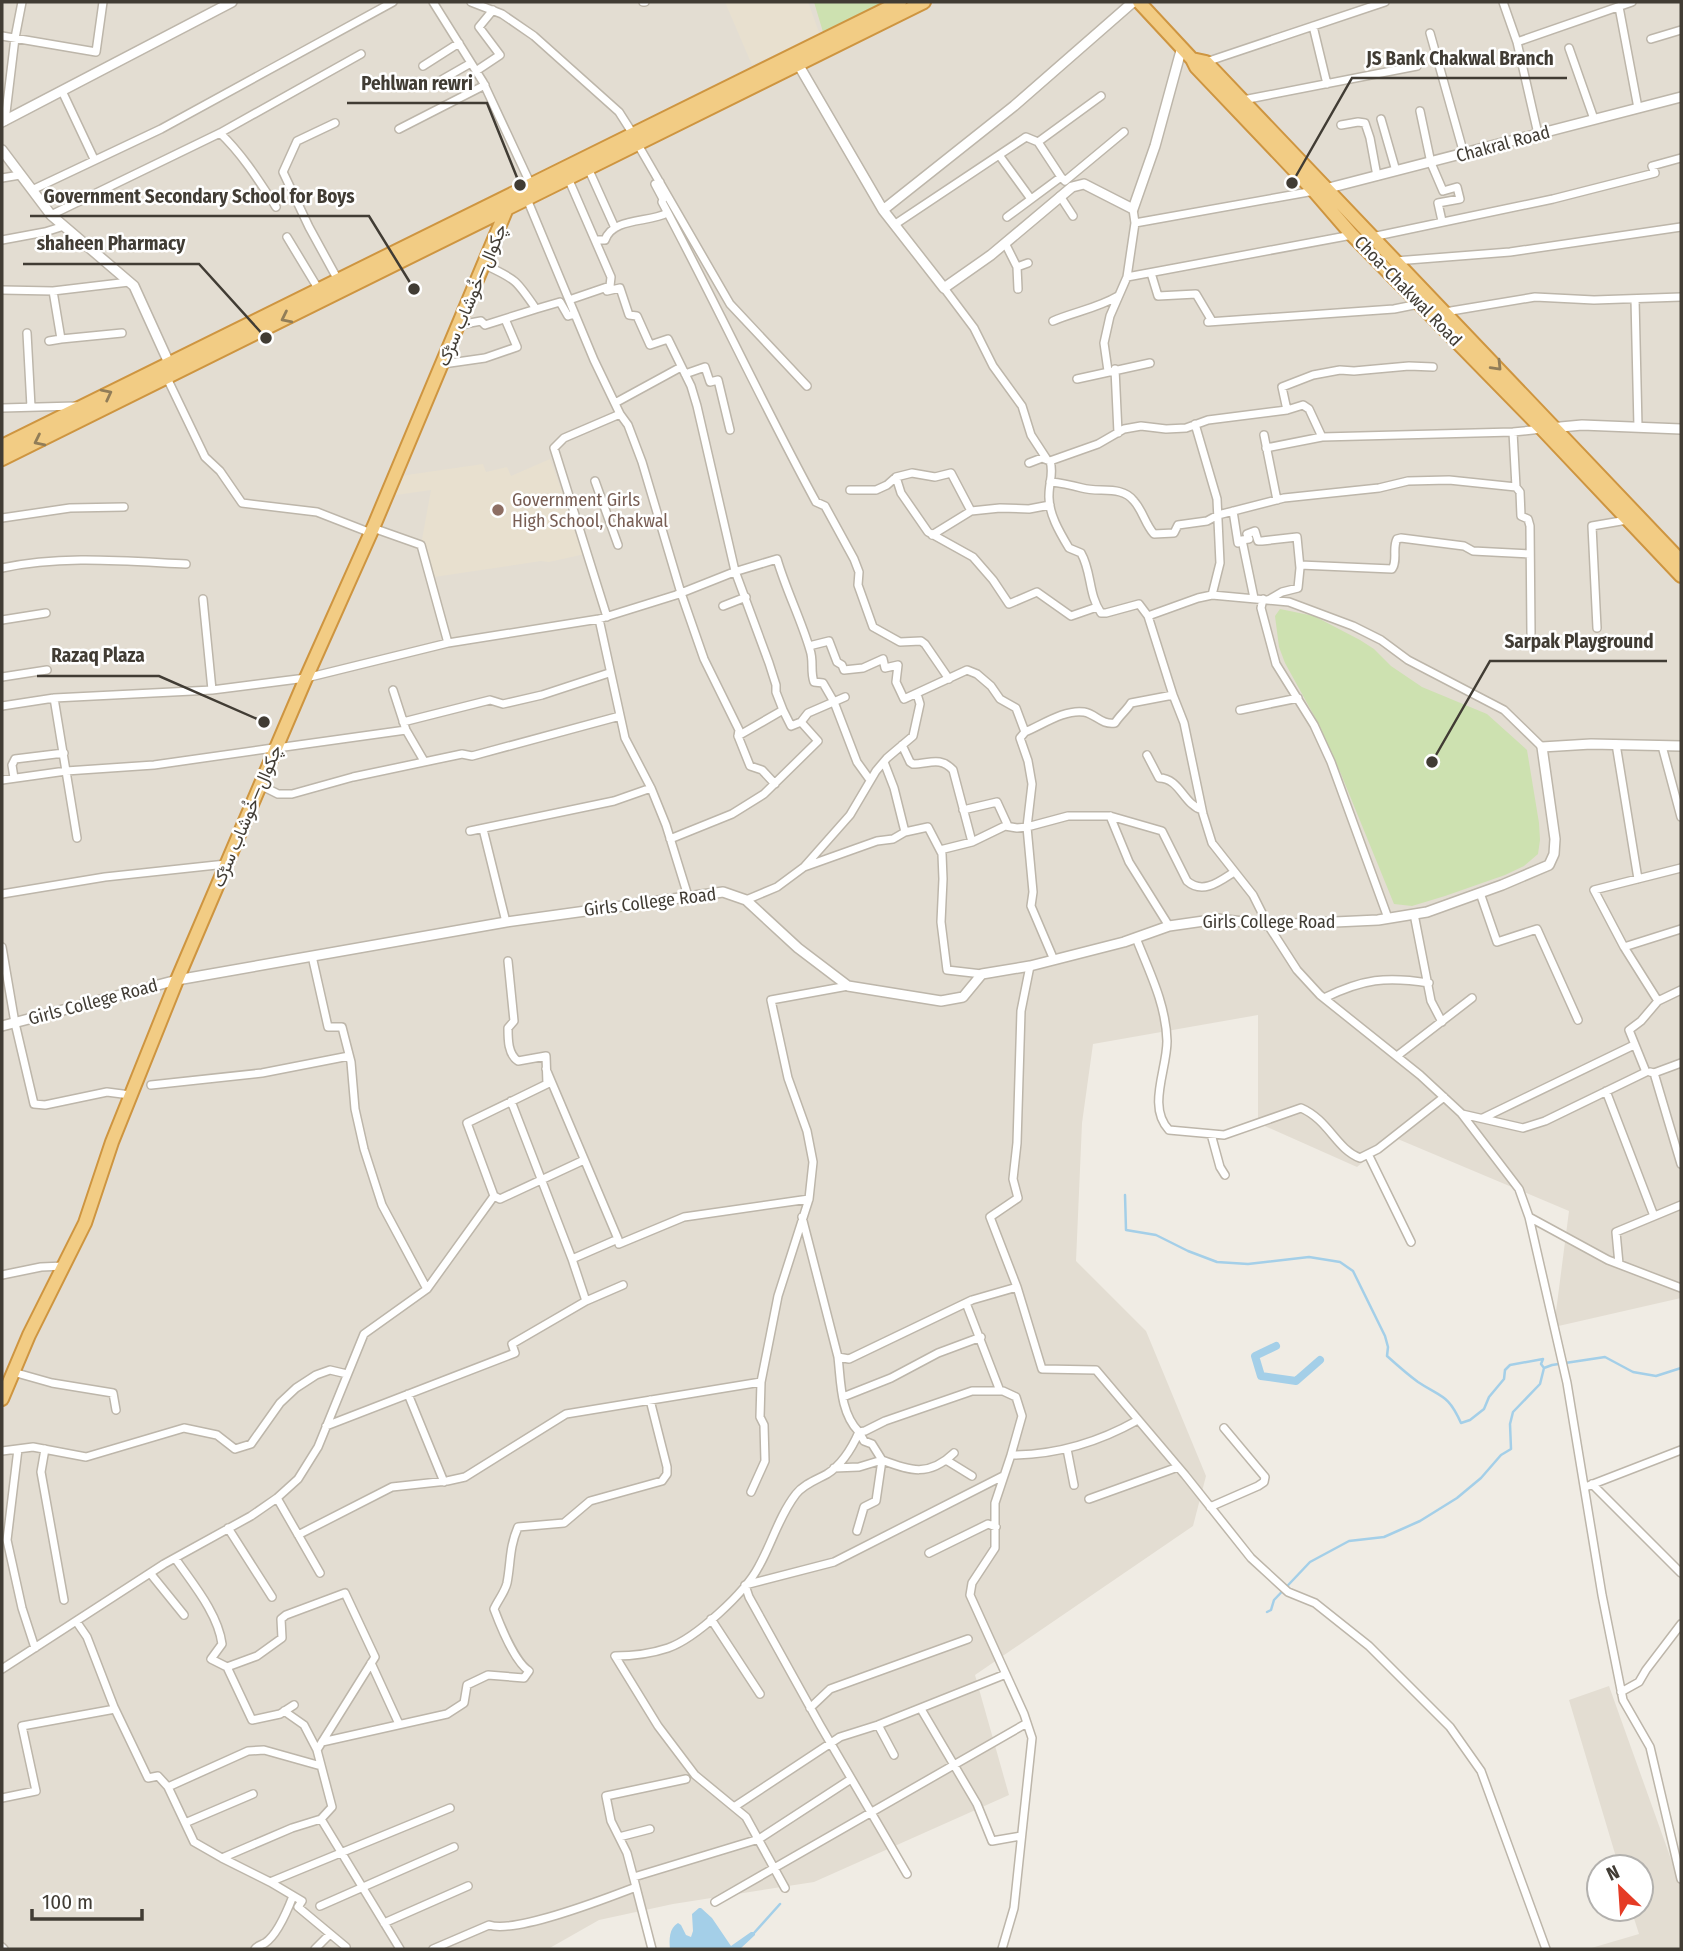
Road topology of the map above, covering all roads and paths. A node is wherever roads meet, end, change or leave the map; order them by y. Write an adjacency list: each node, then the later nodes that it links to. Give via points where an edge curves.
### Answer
1 (22, 2): 20 (street)
2 (103, 2): 20 (street, via 96,52)
3 (232, 2): 36 (street)
4 (393, 2): 57 (street, via 161,129)
5 (433, 2): 23 (street)
6 (471, 2): 15 (street)
7 (900, 2): 27 (highway)
8 (924, 2): 27 (highway)
9 (1133, 2): 77 (street, via 1014,106)
10 (1139, 2): 24 (highway, Choa-Chakwal Road)
11 (1385, 2): 16 (street)
12 (1503, 2): 22 (street)
13 (1632, 2): 14 (street)
14 (1619, 7): 22 (street); 40 (street)
15 (493, 10): 32 (street, via 479,27 500,55); 51 (street, via 534,36 619,111)
16 (1314, 26): 28 (street); 34 (street)
17 (1681, 30): 21 (street)
18 (1430, 33): 54 (street)
19 (2, 36): 20 (street)
20 (15, 38): 44 (street)
21 (1651, 39)
22 (1517, 42): 50 (street)
23 (459, 43): 29 (street); 30 (street)
24 (1182, 47): 28 (highway, Choa-Chakwal Road); 76 (street)
25 (1569, 48): 43 (street)
26 (361, 54): 49 (street)
27 (797, 59): 51 (highway); 77 (street)
28 (1199, 60): 39 (highway); 69 (highway, Choa-Chakwal Road, via 1196,67)
29 (471, 63): 32 (street); 33 (street)
30 (423, 66)
31 (1417, 66): 34 (street)
32 (476, 71): 35 (street)
33 (436, 83)
34 (1327, 84): 39 (street)
35 (485, 85): 47 (street); 67 (street)
36 (62, 91): 44 (street); 57 (street)
37 (1101, 96): 52 (street)
38 (1681, 97): 40 (street, Chakral Road)
39 (1242, 101): 69 (highway)
40 (1638, 108): 43 (street, Chakral Road)
41 (1420, 111): 58 (street)
42 (1381, 119): 60 (street)
43 (1594, 119): 50 (street, Chakral Road)
44 (3, 121)
45 (335, 122): 101 (street, via 297,141 284,172)
46 (1342, 125): 62 (street, via 1365,123)
47 (398, 129)
48 (1124, 132): 63 (street, via 1065,181)
49 (220, 133): 74 (street); 79 (street)
50 (1538, 134): 54 (street, Chakral Road)
51 (635, 138): 59 (highway); 66 (street); 67 (highway)
52 (1038, 142): 55 (street, via 1026,137); 63 (street)
53 (3, 152): 61 (street)
54 (1464, 154): 58 (street, Chakral Road)
55 (999, 155): 73 (street); 84 (street)
56 (1681, 158): 82 (street, via 1652,166 1655,173)
57 (94, 159): 68 (street)
58 (1431, 163): 60 (street, Chakral Road); 82 (street, via 1443,191 1457,187 1460,199 1438,203)
59 (588, 168): 65 (highway); 87 (street)
60 (1396, 171): 62 (street, Chakral Road)
61 (20, 175): 64 (street); 68 (street)
62 (1377, 176): 69 (street, Chakral Road)
63 (1061, 177): 73 (street)
64 (2, 178)
65 (568, 178): 72 (highway); 92 (street)
66 (660, 182): 78 (street, via 655,184); 132 (street, via 730,304)
67 (531, 185): 70 (highway)
68 (32, 190): 79 (street)
69 (1320, 190): 83 (street); 88 (highway, Choa-Chakwal Road); 90 (highway)
70 (513, 194): 75 (highway, چکوال—خُوشاب سڑک); 94 (highway)
71 (1060, 196): 76 (street, via 1084,184); 80 (street); 93 (street)
72 (527, 199): 75 (highway); 112 (street)
73 (1031, 199): 81 (street)
74 (276, 207)
75 (509, 209): 94 (highway); 97 (highway, چکوال—خُوشاب سڑک)
76 (1133, 209): 83 (street)
77 (883, 210): 84 (street)
78 (667, 213): 87 (street); 198 (street, via 810,492 817,504 825,506 854,559 873,627 900,642 925,643)
79 (51, 215): 85 (street)
80 (1073, 216)
81 (1007, 217)
82 (1442, 222): 90 (street)
83 (1135, 223): 100 (street)
84 (894, 225): 104 (street)
85 (64, 226): 91 (street); 102 (street)
86 (1681, 227): 95 (street, via 1510,252)
87 (615, 228): 92 (street, via 604,240)
88 (1352, 235): 99 (street); 113 (highway, Choa-Chakwal Road)
89 (287, 237): 108 (street)
90 (1372, 237): 95 (highway)
91 (2, 240)
92 (595, 240): 103 (street, via 611,277)
93 (1005, 243): 98 (street); 104 (street)
94 (411, 251): 101 (highway); 130 (highway, one-way to 130)
95 (1395, 261): 115 (highway)
96 (1028, 263): 98 (street)
97 (485, 265): 114 (street, via 511,276); 119 (highway, چکوال—خُوشاب سڑک)
98 (1017, 267): 105 (street)
99 (1151, 273): 100 (street); 113 (street, via 1158,296 1196,294 1210,321)
100 (1127, 277): 109 (street)
101 (338, 281): 108 (highway)
102 (129, 282): 107 (street); 124 (street)
103 (605, 288): 112 (street); 128 (street, via 620,288 629,315 636,316 650,345 668,339)
104 (944, 288): 152 (street, via 1022,405 1031,435)
105 (1018, 289)
106 (2, 290): 107 (street)
107 (53, 290): 122 (street)
108 (319, 290): 124 (highway)
109 (1118, 296): 118 (street); 129 (street, via 1104,343)
110 (1681, 297): 111 (street)
111 (1635, 299): 115 (street, via 1535,297); 140 (street)
112 (569, 300): 116 (street)
113 (1420, 304): 142 (highway, Choa-Chakwal Road)
114 (536, 309): 116 (street, via 560,302 568,316); 117 (street)
115 (1445, 312): 141 (highway, one-way to 141)
116 (575, 314): 133 (street)
117 (505, 319): 119 (street); 126 (street, via 517,347 485,358)
118 (1053, 320)
119 (460, 325): 126 (highway, چکوال—خُوشاب سڑک)
120 (27, 333): 135 (street)
121 (122, 333): 122 (street)
122 (61, 340): 123 (street)
123 (49, 341)
124 (169, 363): 134 (highway, one-way to 124)
125 (1150, 363): 129 (street)
126 (443, 364): 167 (highway, چکوال—خُوشاب سڑک)
127 (1433, 367): 137 (street, via 1313,375 1282,387)
128 (683, 370): 133 (street); 144 (street, via 705,368 710,382 718,380); 177 (street, via 702,423)
129 (1111, 370): 131 (street); 146 (street)
130 (167, 378): 151 (highway, one-way to 151); 167 (street, via 205,457 242,503 317,512)
131 (1077, 379)
132 (807, 386)
133 (615, 403): 138 (street)
134 (83, 406): 135 (street); 149 (highway)
135 (31, 407): 136 (street)
136 (2, 408)
137 (1287, 410): 139 (street); 148 (street, via 1307,406)
138 (620, 414): 179 (street, via 642,462); 188 (street, via 564,438 554,448)
139 (1195, 424): 146 (street, via 1166,429 1141,426); 164 (street)
140 (1638, 427): 141 (street); 143 (street)
141 (1556, 428): 142 (street); 173 (highway)
142 (1542, 429): 145 (street); 166 (highway, Choa-Chakwal Road)
143 (1681, 429)
144 (730, 430)
145 (1513, 432): 148 (street); 157 (street)
146 (1118, 433): 152 (street)
147 (1264, 435): 150 (street)
148 (1322, 438): 150 (street)
149 (2, 446)
150 (1266, 448): 159 (street)
151 (2, 459)
152 (1048, 459): 153 (street); 156 (street)
153 (1029, 463)
154 (896, 477): 158 (street, via 876,490); 162 (street, via 912,472 935,477 951,473); 168 (street, via 901,493)
155 (595, 481): 171 (street)
156 (1051, 482): 160 (street); 164 (street, via 1128,496 1154,534 1174,533 1178,525)
157 (1516, 487): 159 (street, via 1408,481); 172 (street, via 1519,512 1530,522)
158 (850, 490)
159 (1277, 500): 163 (street)
160 (1050, 505): 162 (street); 185 (street, via 1069,548 1081,552 1087,564)
161 (124, 507): 165 (street)
162 (971, 511): 168 (street)
163 (1233, 511): 164 (street); 170 (street)
164 (1218, 515): 169 (street)
165 (2, 517)
166 (1628, 520): 178 (highway, Choa-Chakwal Road); 190 (street, via 1592,526)
167 (372, 531): 192 (street, via 421,545); 197 (highway, چکوال—خُوشاب سڑک)
168 (932, 535): 185 (street, via 973,557 1009,604 1037,592 1071,616)
169 (1220, 543): 170 (street); 180 (street)
170 (1240, 543): 175 (street, via 1255,531 1258,541 1297,537); 182 (street)
171 (618, 545)
172 (1530, 554): 175 (street, via 1474,551 1401,538 1396,539 1392,569); 191 (street)
173 (1681, 561)
174 (186, 564): 176 (street, via 72,559)
175 (1300, 565): 182 (street, via 1298,588)
176 (2, 568)
177 (735, 571): 179 (street); 181 (street); 193 (street, via 777,559)
178 (1681, 576)
179 (681, 593): 188 (street); 214 (street)
180 (1212, 595): 182 (street); 187 (street)
181 (746, 597): 184 (street); 208 (street)
182 (1262, 598): 205 (street, via 1276,664); 219 (street, via 1289,602 1381,640 1408,660 1504,710)
183 (202, 599): 199 (street)
184 (723, 606)
185 (1097, 607): 187 (street, via 1106,613 1139,604)
186 (46, 612): 189 (street)
187 (1148, 616): 202 (street)
188 (603, 618): 192 (street); 195 (street)
189 (2, 620)
190 (1597, 628)
191 (1531, 633)
192 (448, 643): 197 (street)
193 (809, 646): 201 (street, via 829,641 836,663 844,670 883,659 885,668 898,665 896,682 904,699); 206 (street, via 814,682 823,683)
194 (47, 670): 196 (street)
195 (609, 673): 210 (street); 212 (street, via 542,695 503,704 490,700)
196 (2, 677)
197 (306, 678): 199 (street); 220 (highway, چکوال—خُوشاب سڑک)
198 (949, 679): 201 (street); 213 (street, via 967,670 977,674 1000,699 1016,708)
199 (212, 690): 204 (street)
200 (393, 690): 212 (street)
201 (917, 694): 216 (street, via 920,704 913,736)
202 (1172, 695): 213 (street, via 1131,703 1115,723 1080,712); 233 (street, via 1188,738)
203 (845, 697): 206 (street)
204 (54, 698): 207 (street); 221 (street)
205 (1298, 698): 209 (street); 255 (street, via 1331,762)
206 (834, 702): 211 (street, via 808,713); 228 (street, via 857,762)
207 (2, 706)
208 (783, 710): 211 (street, via 791,726); 214 (street)
209 (1240, 710)
210 (620, 716): 223 (street, via 472,756); 231 (street, via 625,738)
211 (801, 722): 229 (street, via 818,741)
212 (405, 726): 220 (street); 223 (street)
213 (1026, 732): 237 (street, via 1020,738 1032,784)
214 (738, 736): 229 (street, via 750,766 762,770)
215 (1616, 744): 217 (street); 219 (street); 249 (street)
216 (902, 745): 224 (street); 232 (street, via 913,764 932,760 951,767)
217 (1662, 746): 218 (street); 235 (street)
218 (1681, 746)
219 (1542, 747): 250 (street, Girls College Road, via 1555,854 1549,865)
220 (274, 748): 225 (street, via 154,765); 230 (highway, چکوال—خُوشاب سڑک)
221 (64, 753): 225 (street); 226 (street, via 15,759)
222 (1147, 755): 233 (street, via 1159,778 1169,780 1192,807)
223 (424, 761): 230 (street, via 284,796)
224 (884, 762): 228 (street); 240 (street)
225 (66, 771): 226 (street); 241 (street)
226 (14, 778): 227 (street)
227 (2, 780)
228 (870, 780): 246 (street, via 850,815)
229 (775, 784): 242 (street, via 732,814)
230 (260, 785): 245 (highway, چکوال—خُوشاب سڑک)
231 (651, 788): 238 (street, via 614,801); 242 (street)
232 (963, 810): 236 (street, via 997,802); 243 (street)
233 (1202, 810): 248 (street, via 1212,843)
234 (1110, 817): 237 (street, via 1068,816); 248 (street, via 1162,831 1193,886 1215,884); 258 (street, via 1129,862)
235 (1681, 817)
236 (1008, 826): 237 (street); 243 (street)
237 (1027, 827): 264 (street, via 1031,906)
238 (483, 829): 239 (street); 256 (street)
239 (470, 831)
240 (905, 832): 244 (street, via 928,827); 246 (street)
241 (78, 838)
242 (670, 839): 252 (street)
243 (972, 842): 244 (street)
244 (940, 850): 267 (street, via 947,970)
245 (227, 864): 251 (street); 268 (highway, چکوال—خُوشاب سڑک)
246 (804, 867): 253 (street, via 777,887)
247 (1681, 868): 249 (street)
248 (1234, 872): 257 (street, via 1253,895)
249 (1638, 879): 262 (street, via 1594,890)
250 (1480, 892): 254 (street, Girls College Road); 275 (street, via 1497,942 1537,929)
251 (2, 894)
252 (688, 896): 253 (street, Girls College Road, via 723,892); 256 (street, Girls College Road)
253 (746, 900): 270 (street)
254 (1414, 914): 255 (street, Girls College Road); 269 (street)
255 (1388, 918): 257 (street, Girls College Road)
256 (506, 922): 263 (street, Girls College Road)
257 (1268, 925): 258 (street, Girls College Road, via 1218,919); 272 (street, via 1297,970)
258 (1169, 926): 260 (street, Girls College Road)
259 (1681, 929): 262 (street)
260 (1136, 938): 264 (street, Girls College Road); 292 (street, via 1161,998 1167,1042 1158,1105 1161,1122 1169,1130)
261 (2, 947): 277 (street)
262 (1625, 947): 274 (street)
263 (312, 956): 268 (street, Girls College Road); 280 (street, via 328,1027 342,1027)
264 (1054, 960): 266 (street, Girls College Road)
265 (508, 961): 283 (street, via 514,1021 508,1028 509,1048 519,1061 546,1056)
266 (1030, 966): 267 (street, Girls College Road); 312 (street, via 1021,1011 1013,1179 1018,1198 990,1217)
267 (982, 974): 270 (street, via 963,997 941,1001)
268 (177, 980): 277 (street, Girls College Road); 287 (highway, چکوال—خُوشاب سڑک)
269 (1429, 983): 272 (street, via 1383,978); 276 (street)
270 (848, 986): 299 (street, via 771,1000 813,1162)
271 (1681, 990): 274 (street)
272 (1324, 998): 281 (street)
273 (1472, 998): 276 (street)
274 (1658, 1001): 279 (street, via 1629,1030)
275 (1578, 1020)
276 (1442, 1022): 281 (street)
277 (15, 1023): 278 (street, Girls College Road); 287 (street, via 34,1104 107,1092)
278 (2, 1026)
279 (1634, 1045): 284 (street); 291 (street)
280 (349, 1056): 285 (street, via 262,1073); 313 (street, via 355,1109 382,1205)
281 (1397, 1056): 288 (street)
282 (1681, 1063): 284 (street)
283 (546, 1069): 289 (street, via 547,1084); 294 (street)
284 (1650, 1072): 286 (street); 295 (street)
285 (151, 1084)
286 (1606, 1091): 291 (street, via 1523,1128); 302 (street)
287 (130, 1096): 308 (highway, چکوال—خُوشاب سڑک)
288 (1444, 1097): 290 (street); 293 (street)
289 (511, 1101): 297 (street); 298 (street, via 467,1123)
290 (1461, 1113): 291 (street); 303 (street, via 1519,1189)
291 (1482, 1118)
292 (1212, 1134): 293 (street, via 1224,1135 1301,1108 1328,1127 1351,1155 1360,1158); 296 (street)
293 (1368, 1154): 305 (street)
294 (584, 1160): 297 (street); 304 (street)
295 (1681, 1164)
296 (1225, 1175)
297 (541, 1180): 298 (street, via 500,1199); 306 (street)
298 (494, 1196): 313 (street)
299 (809, 1199): 301 (street); 304 (street, via 684,1217 619,1244)
300 (1681, 1206): 302 (street)
301 (802, 1216): 317 (street); 320 (street, via 778,1296)
302 (1654, 1216): 307 (street, via 1616,1232)
303 (1529, 1217): 307 (street); 346 (street)
304 (618, 1239): 306 (street)
305 (1411, 1242)
306 (572, 1259): 314 (street)
307 (1619, 1264): 311 (street)
308 (65, 1266): 309 (street); 318 (highway, چکوال—خُوشاب سڑک)
309 (2, 1275)
310 (623, 1284): 314 (street)
311 (1680, 1286)
312 (1017, 1287): 315 (street); 327 (street, via 1042,1369 1096,1370)
313 (427, 1289): 319 (street, via 364,1334)
314 (586, 1301): 322 (street, via 512,1344 515,1353)
315 (967, 1303): 316 (street); 317 (street, via 849,1359)
316 (981, 1337): 321 (street); 323 (street)
317 (838, 1357): 323 (street)
318 (13, 1372): 324 (highway, چکوال—خُوشاب سڑک); 326 (street, via 113,1393)
319 (347, 1374): 328 (street); 333 (street, via 330,1370 306,1381 280,1403 251,1444 235,1449 217,1435 184,1428 86,1457)
320 (761, 1382): 325 (street); 347 (street, via 765,1461)
321 (1000, 1391): 330 (street, via 972,1391); 337 (street, via 1016,1397 1022,1416)
322 (408, 1394): 328 (street); 344 (street)
323 (843, 1397): 330 (street)
324 (2, 1399)
325 (650, 1401): 344 (street, via 566,1414 466,1477); 381 (street, via 667,1467 662,1481 590,1501 564,1523 518,1527 510,1544 506,1587 494,1609 516,1658 529,1671 524,1678 488,1675 467,1685 464,1703 447,1714)
326 (116, 1410)
327 (1138, 1420): 331 (street); 340 (street)
328 (327, 1426): 348 (street, via 298,1479)
329 (1224, 1428): 350 (street, via 1265,1477 1258,1486)
330 (859, 1432): 338 (street); 341 (street, via 850,1452)
331 (1067, 1448): 337 (street); 345 (street)
332 (18, 1449): 333 (street); 335 (street); 368 (street, via 7,1541)
333 (45, 1449): 362 (street, via 41,1472)
334 (1681, 1450): 346 (street)
335 (2, 1451)
336 (954, 1453): 339 (street)
337 (1011, 1455): 343 (street)
338 (882, 1460): 339 (street, via 918,1472); 341 (street); 353 (street, via 876,1501 864,1507)
339 (946, 1461): 342 (street)
340 (1178, 1467): 349 (street); 350 (street)
341 (834, 1468): 360 (street, via 796,1494 759,1568)
342 (972, 1476)
343 (1003, 1476): 351 (street, via 995,1503); 360 (street, via 834,1562)
344 (444, 1482): 354 (street, via 392,1487)
345 (1074, 1485)
346 (1588, 1486): 359 (street); 373 (street)
347 (751, 1492)
348 (277, 1498): 352 (street); 354 (street)
349 (1089, 1499)
350 (1210, 1507): 427 (street, via 1251,1558 1285,1589 1315,1603 1369,1646 1450,1727 1481,1771)
351 (996, 1527): 355 (street, via 988,1524); 372 (street, via 995,1548 972,1583 970,1595)
352 (228, 1528): 356 (street); 361 (street)
353 (857, 1531)
354 (298, 1535): 358 (street)
355 (929, 1553)
356 (175, 1558): 357 (street); 370 (street, via 207,1605 221,1638 211,1659)
357 (150, 1573): 363 (street); 365 (street)
358 (320, 1573)
359 (1681, 1573)
360 (745, 1585): 364 (street); 376 (street)
361 (272, 1597)
362 (64, 1600)
363 (184, 1615)
364 (711, 1619): 374 (street); 394 (street, via 671,1647 615,1656 658,1726 695,1774)
365 (76, 1621): 368 (street); 377 (street)
366 (1681, 1624): 373 (street, via 1639,1682)
367 (968, 1639): 376 (street, via 830,1689)
368 (35, 1648): 371 (street)
369 (371, 1663): 370 (street, via 375,1657 345,1593 286,1615 281,1619 282,1638 257,1656); 381 (street); 383 (street)
370 (227, 1667): 379 (street, via 252,1720)
371 (2, 1669)
372 (1006, 1674): 378 (street); 380 (street)
373 (1621, 1692): 409 (street, via 1650,1747)
374 (760, 1694)
375 (294, 1705): 379 (street)
376 (810, 1708): 384 (street)
377 (115, 1709): 391 (street, via 148,1778 158,1776); 393 (street, via 22,1726 36,1791)
378 (921, 1709): 382 (street); 387 (street)
379 (284, 1711): 385 (street, via 304,1725)
380 (1027, 1723): 387 (street); 400 (street, via 1031,1759)
381 (399, 1724): 383 (street)
382 (877, 1725): 384 (street); 386 (street)
383 (321, 1741): 385 (street)
384 (830, 1743): 390 (street); 394 (street)
385 (317, 1750): 388 (street)
386 (894, 1755)
387 (955, 1764): 396 (street); 400 (street, via 992,1841)
388 (321, 1766): 391 (street, via 264,1750 248,1751); 397 (street, via 332,1807)
389 (686, 1779): 401 (street, via 606,1796)
390 (851, 1779): 396 (street); 402 (street)
391 (168, 1787): 398 (street)
392 (253, 1794): 398 (street)
393 (2, 1798)
394 (734, 1807): 402 (street)
395 (450, 1808): 404 (street)
396 (871, 1814): 406 (street); 407 (street)
397 (321, 1819): 404 (street); 405 (street)
398 (186, 1824): 405 (street, via 194,1842)
399 (650, 1829): 401 (street)
400 (1021, 1836): 426 (street, via 1014,1908)
401 (619, 1837): 408 (street)
402 (759, 1839): 406 (street); 408 (street)
403 (454, 1847): 413 (street)
404 (341, 1852): 410 (street); 413 (street)
405 (222, 1858): 410 (street)
406 (775, 1868): 414 (street); 416 (street)
407 (907, 1874)
408 (634, 1877): 412 (street)
409 (1681, 1879)
410 (270, 1881): 415 (street)
411 (468, 1886): 418 (street)
412 (636, 1887): 424 (street, via 549,1917 498,1928 489,1925); 425 (street)
413 (362, 1888): 417 (street); 418 (street)
414 (785, 1888)
415 (293, 1896): 419 (street, via 302,1900 298,1906); 421 (street, via 283,1919)
416 (715, 1902)
417 (320, 1906)
418 (384, 1923): 423 (street)
419 (330, 1934): 420 (street); 422 (street)
420 (346, 1947)
421 (255, 1949)
422 (315, 1949)
423 (400, 1949)
424 (433, 1949)
425 (652, 1949)
426 (1002, 1949)
427 (1546, 1949)

